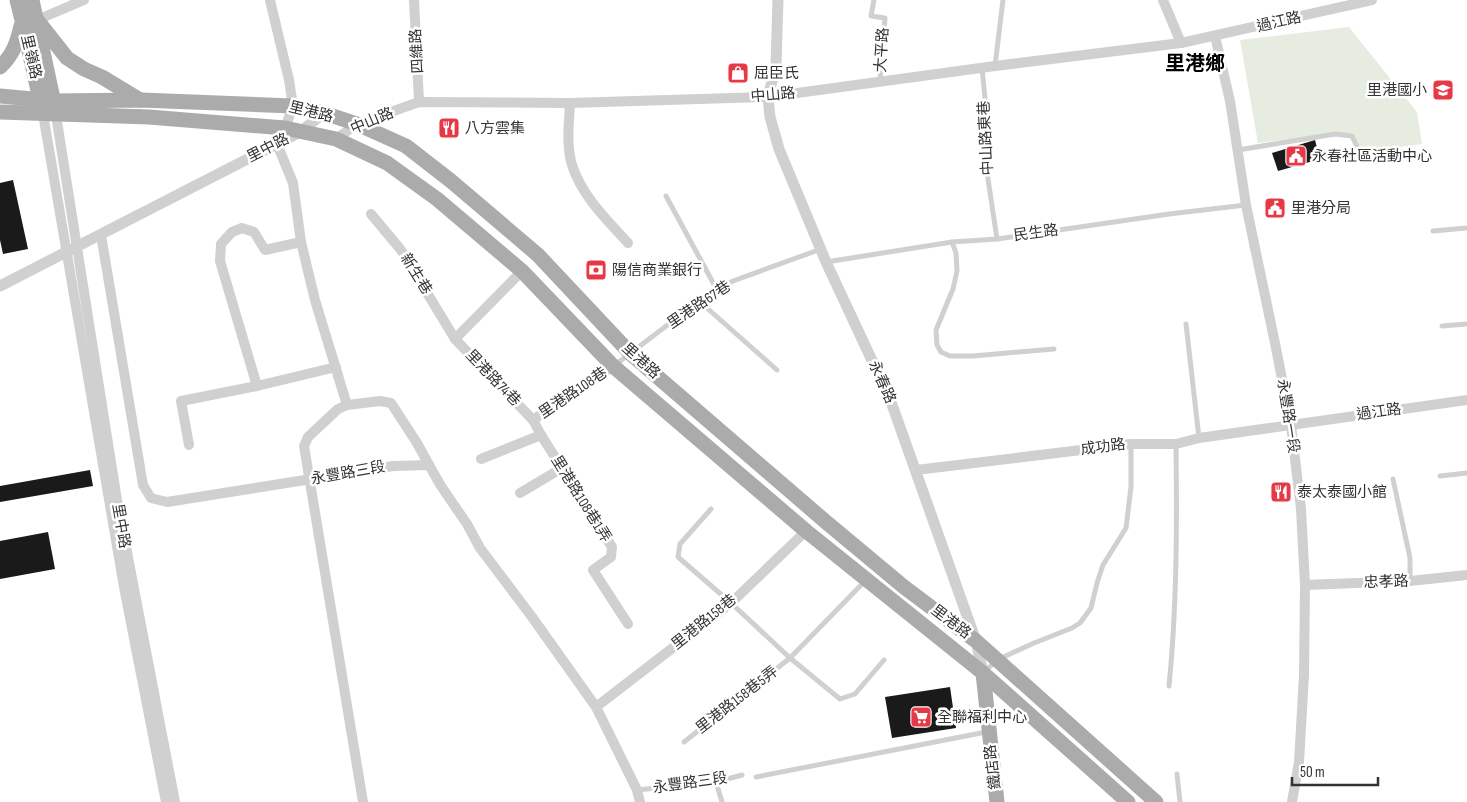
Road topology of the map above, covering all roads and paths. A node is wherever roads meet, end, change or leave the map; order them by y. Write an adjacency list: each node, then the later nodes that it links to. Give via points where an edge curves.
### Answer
1 (17, 0): 12 (main road, 里嶺路)
2 (32, 0): 12 (main road, 里嶺路)
3 (84, 0): 12 (street)
4 (270, 0): 24 (street)
5 (414, 0): 22 (street, 四維路)
6 (778, 0): 20 (street, via 776,65)
7 (874, 0): 18 (lane, 大平路, via 871,16 884,18)
8 (1003, 0): 15 (lane)
9 (1163, 0): 14 (street)
10 (1372, 0): 11 (street, 過江路)
11 (1351, 3): 13 (street, 過江路)
12 (30, 20): 16 (main road); 21 (main road, via 67,58); 25 (main road, 里嶺路)
13 (1215, 36): 14 (street, 中山路); 32 (street, 永豐路一段)
14 (1181, 43): 15 (street, 中山路)
15 (995, 66): 17 (street, 中山路)
16 (0, 67)
17 (982, 68): 18 (street, 中山路); 40 (lane, 中山路東巷, via 987,119 985,159)
18 (880, 81): 20 (street, 中山路)
19 (0, 96): 25 (main road)
20 (768, 97): 23 (street, 中山路); 45 (street, 永春路, via 779,149)
21 (142, 100): 24 (main road, 里港路); 25 (main road, 里港路)
22 (419, 102): 23 (street, 中山路); 28 (street, 中山路)
23 (570, 103): 42 (street, via 568,139 572,164 594,206)
24 (293, 106): 27 (main road, 里港路); 29 (street)
25 (48, 107): 26 (main road); 29 (main road, 里港路); 44 (street, 里中路)
26 (0, 112)
27 (324, 113): 28 (main road, 里港路); 29 (street, 里中路)
28 (357, 124): 30 (street, 中山路); 56 (main road, 里港路, via 406,146 451,181 538,255)
29 (293, 130): 30 (main road, 里港路); 31 (street, 里中路)
30 (336, 139): 47 (main road, 里港路, via 387,163 437,199)
31 (277, 144): 39 (street, 里中路); 41 (street, via 293,184)
32 (1238, 150): 33 (lane, via 1335,134 1352,136); 35 (street, 永豐路一段)
33 (1361, 155)
34 (666, 196): 49 (lane)
35 (1246, 204): 40 (lane, 民生路); 64 (street, 永豐路一段)
36 (371, 214): 54 (street, 新生巷, via 401,250)
37 (1467, 228): 38 (lane)
38 (1433, 231)
39 (101, 235): 44 (street, 里中路); 77 (street, 永豐路三段, via 143,485 151,498 167,502)
40 (997, 238): 43 (lane, 民生路)
41 (301, 242): 58 (street); 60 (street, via 265,250 254,232 242,228 232,232 221,244 220,261)
42 (628, 242)
43 (952, 242): 46 (lane, 民生路); 55 (lane, via 957,271 936,330 937,346 941,352 950,356 973,356)
44 (71, 249): 48 (street, 里中路); 101 (street, 里中路, via 124,587); 102 (street, 里中路)
45 (822, 249): 46 (street, 永春路); 49 (lane, 里港路67巷, via 733,281)
46 (826, 262): 73 (street, 永春路, via 890,399)
47 (522, 271): 54 (street, 里港路74巷); 57 (main road, 里港路)
48 (0, 286)
49 (717, 290): 50 (lane, 里港路67巷)
50 (699, 301): 56 (lane, 里港路67巷); 59 (lane)
51 (1186, 324): 66 (lane)
52 (1467, 324): 53 (lane)
53 (1442, 326)
54 (455, 338): 63 (street, 里港路74巷)
55 (1054, 349)
56 (631, 354): 57 (lane, 里港路67巷); 87 (main road, 里港路, via 826,522)
57 (612, 366): 63 (street, 里港路108巷); 80 (main road, 里港路)
58 (336, 367): 60 (street); 62 (street)
59 (777, 370)
60 (257, 386): 69 (street, via 181,401)
61 (1467, 400): 64 (street, 過江路)
62 (347, 405): 71 (street, via 391,403); 77 (street, via 338,409 308,437 304,446)
63 (533, 420): 65 (street, 里港路108巷1弄)
64 (1291, 425): 66 (street, 成功路); 84 (street, 永豐路一段, via 1301,509)
65 (541, 435): 70 (street, 里港路108巷); 72 (street, 里港路108巷1弄)
66 (1199, 438): 68 (street, 成功路)
67 (1131, 444): 68 (street, 成功路); 73 (street, 成功路); 90 (lane, via 1131,487 1126,528 1103,566 1091,608 1072,628)
68 (1176, 444): 92 (lane, via 1177,534)
69 (188, 445)
70 (481, 459)
71 (429, 465): 77 (street, 永豐路三段, via 393,466); 93 (street, 永豐路三段, via 480,548)
72 (562, 468): 78 (street); 86 (street, 里港路108巷1弄, via 612,547 611,557 593,570)
73 (916, 470): 87 (street, 永春路)
74 (1467, 473): 75 (lane)
75 (1440, 476)
76 (1393, 479): 83 (lane, via 1410,558)
77 (309, 480): 103 (street)
78 (520, 493)
79 (711, 509): 85 (lane, 里港路158巷5弄, via 680,544 678,557)
80 (806, 531): 82 (main road, 里港路); 85 (street, 里港路158巷)
81 (1467, 575): 83 (street, 忠孝路)
82 (867, 579): 88 (lane, 里港路158巷5弄); 91 (main road, 里港路)
83 (1410, 582): 84 (street, 忠孝路)
84 (1305, 585): 110 (street, 永豐路一段, via 1299,762)
85 (731, 603): 88 (lane, 里港路158巷5弄); 93 (street, 里港路158巷)
86 (628, 624)
87 (976, 641): 90 (main road, 里港路); 91 (street, 永春路)
88 (790, 658): 89 (lane, 里港路158巷5弄, via 840,699 855,694); 95 (lane, 里港路158巷5弄)
89 (884, 660)
90 (997, 660): 91 (lane); 108 (main road, 里港路)
91 (983, 673): 94 (main road, 鐵店路); 107 (main road, 里港路)
92 (1169, 686)
93 (596, 707): 100 (street, 永豐路三段)
94 (988, 731): 98 (lane); 106 (main road, 鐵店路)
95 (684, 742)
96 (742, 774): 99 (lane, 永豐路三段)
97 (1177, 774): 109 (lane)
98 (756, 777)
99 (716, 782): 100 (lane, 永豐路三段); 105 (lane)
100 (637, 790): 104 (street, 永豐路三段)
101 (166, 802)
102 (175, 802)
103 (363, 802)
104 (640, 802)
105 (722, 802)
106 (997, 802)
107 (1128, 802)
108 (1156, 802)
109 (1180, 802)
110 (1292, 802)

